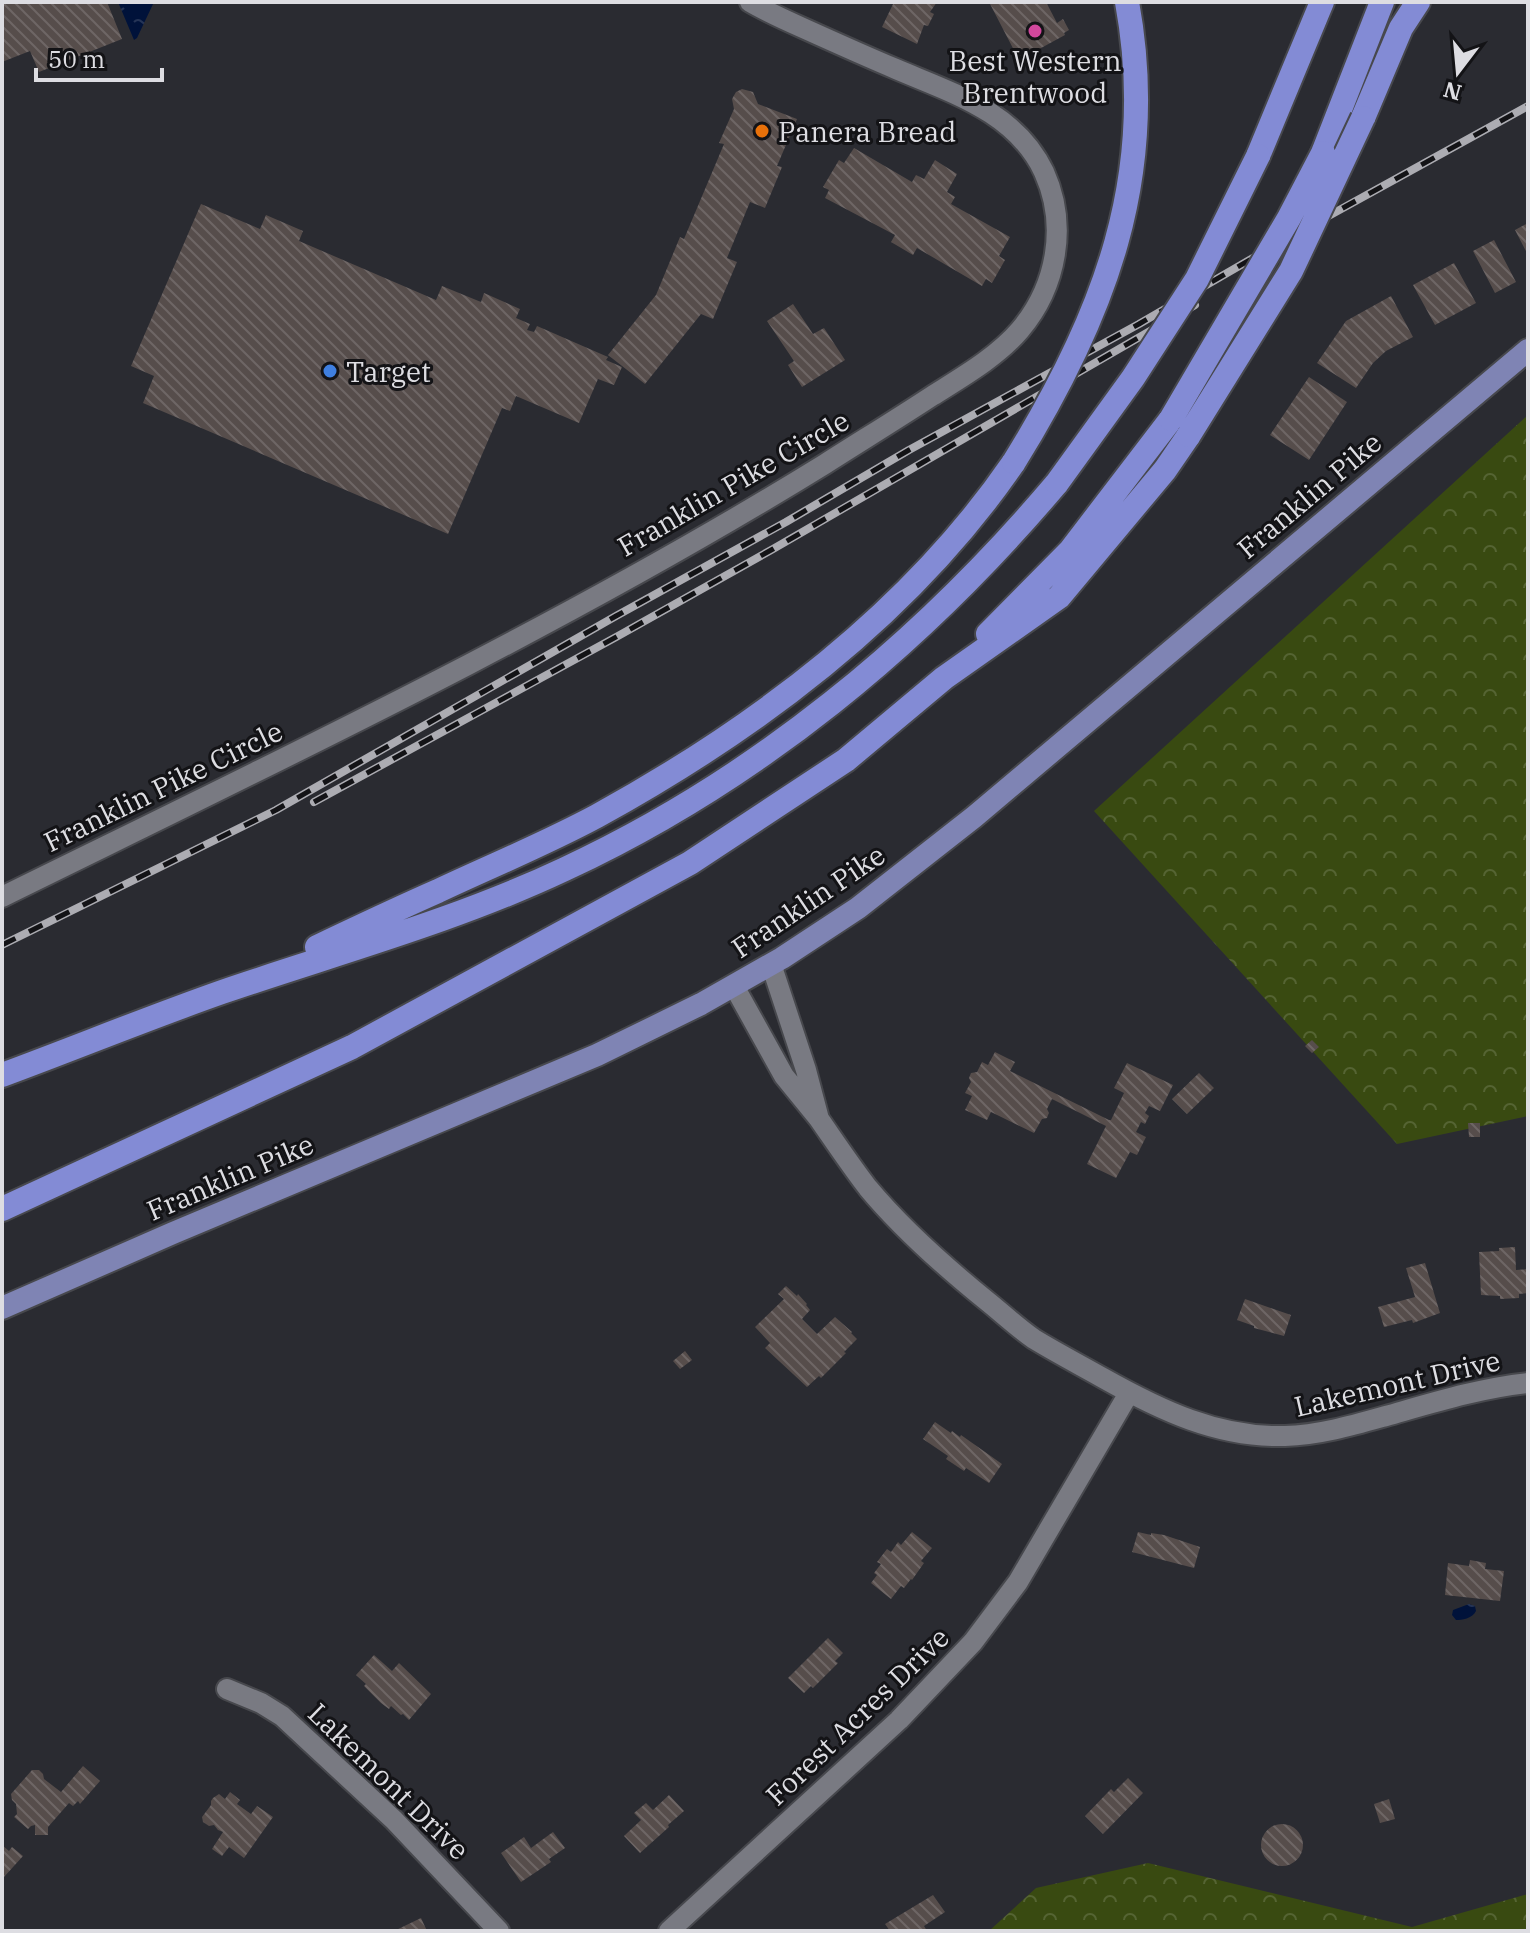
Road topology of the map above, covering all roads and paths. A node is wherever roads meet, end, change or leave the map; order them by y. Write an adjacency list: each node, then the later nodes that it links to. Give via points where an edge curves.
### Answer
1 (750, 2): 8 (street, Franklin Pike Circle, via 975,102 1006,122 1034,153 1053,195 1056,257 1041,299 1017,333 960,379 753,508 540,627)
2 (1127, 2): 11 (highway, bridge, via 1136,116 1131,176 1104,285 1045,411 955,539 835,656 716,744 538,846)
3 (1322, 2): 11 (highway, bridge, via 1258,156 1197,279 1133,378 1057,483 974,576 896,650 752,762 593,856 410,930)
4 (1382, 2): 7 (highway, bridge, via 1323,153)
5 (1418, 2): 7 (highway, bridge, via 1401,28 1291,271)
6 (1528, 350): 9 (main road, Franklin Pike, via 974,817 858,908)
7 (1180, 427): 14 (highway, via 1070,551 944,678 846,760 690,863 352,1047)
8 (2, 897)
9 (771, 964): 10 (main road, Franklin Pike); 13 (street, Lakemont Drive)
10 (734, 986): 13 (street, Lakemont Drive, via 784,1076); 15 (main road, Franklin Pike, via 543,1079)
11 (220, 993): 12 (highway)
12 (2, 1075)
13 (819, 1119): 17 (street, Lakemont Drive, via 869,1189 950,1271 1032,1337)
14 (2, 1209)
15 (2, 1308)
16 (1528, 1383): 17 (street, Lakemont Drive, via 1286,1436 1206,1426)
17 (1129, 1393): 20 (street, Forest Acres Drive, via 1018,1582 973,1642 899,1720)
18 (227, 1689): 19 (street, Lakemont Drive, via 282,1716 394,1820)
19 (499, 1931)
20 (669, 1931)

